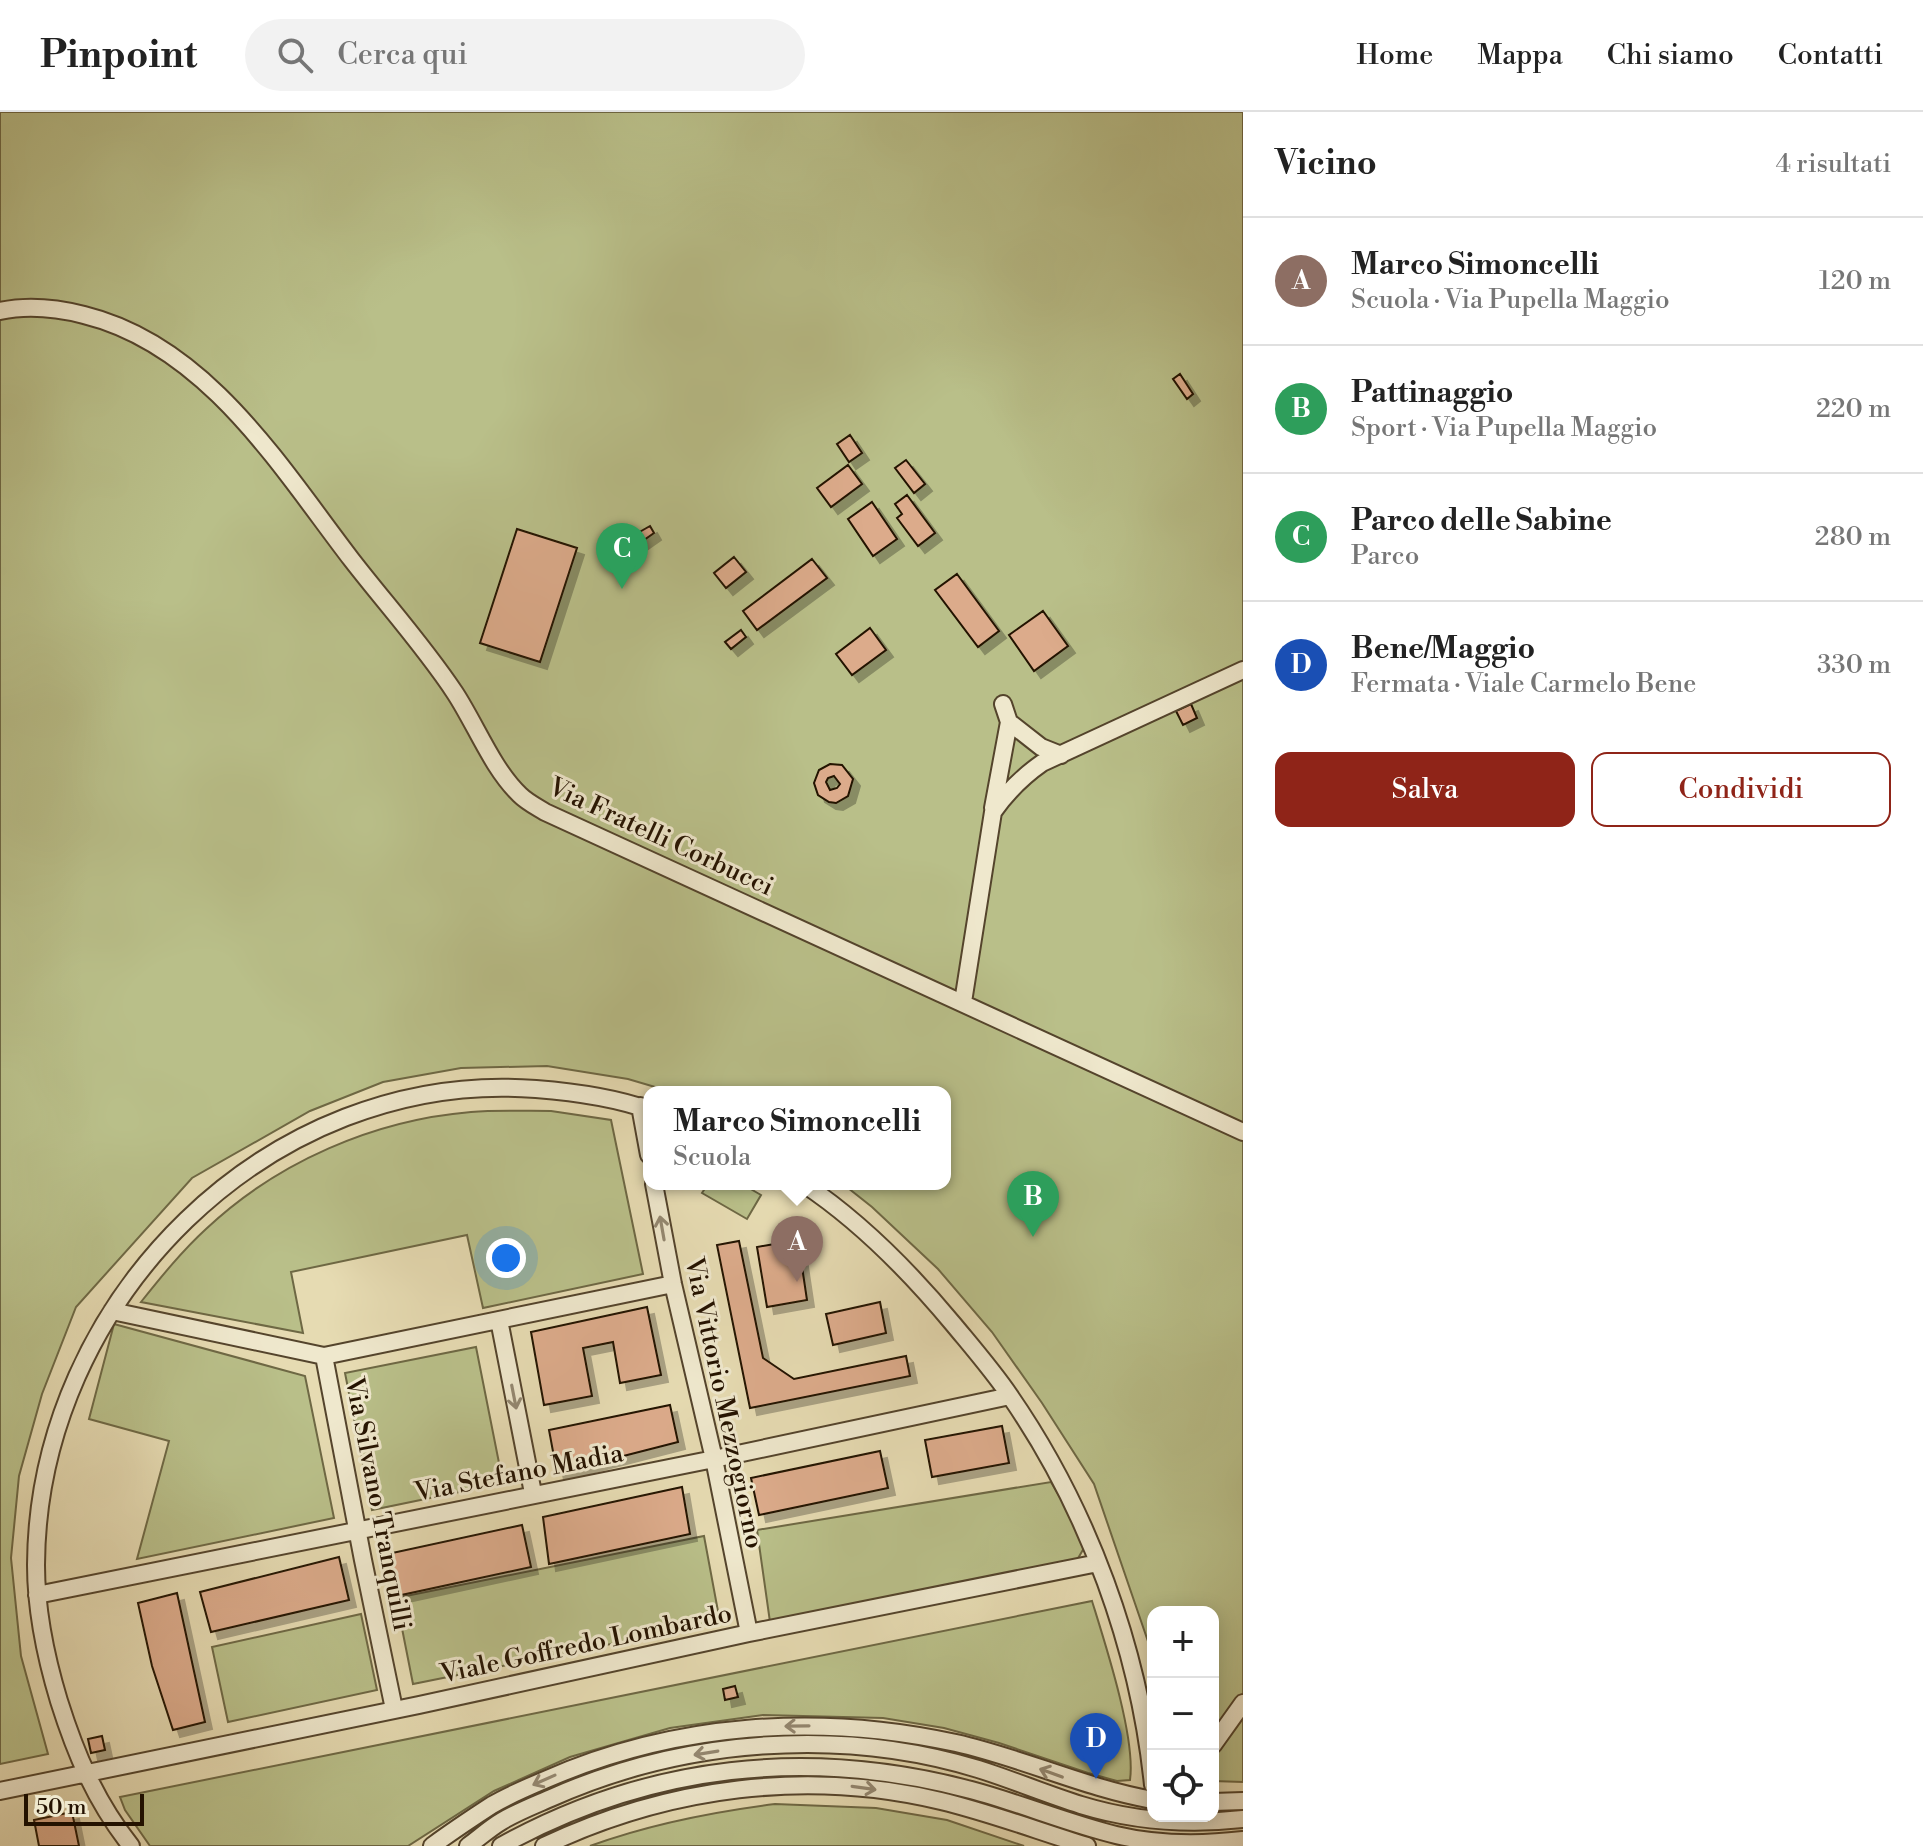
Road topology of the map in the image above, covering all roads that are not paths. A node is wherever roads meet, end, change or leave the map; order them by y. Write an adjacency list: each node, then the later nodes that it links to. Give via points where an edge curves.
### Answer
1 (0, 311): 7 (street, Via Fratelli Corbucci, via 59,309 110,322 166,351 220,396 259,438 454,691 520,796)
2 (1243, 670): 5 (street)
3 (1003, 704): 4 (street)
4 (1009, 722): 5 (street); 6 (street)
5 (1061, 755): 6 (street, via 1022,778)
6 (993, 812): 7 (street)
7 (963, 1002): 9 (street, Via Fratelli Corbucci)
8 (643, 1108): 13 (street, via 561,1091 485,1088 420,1095 344,1117 277,1151 222,1188 158,1249)
9 (1243, 1132)
10 (655, 1190): 12 (street, Via Vittorio Mezzogiorno, one-way to 10)
11 (812, 1190): 16 (street, via 903,1267)
12 (673, 1284): 14 (street); 17 (street, Via Vittorio Mezzogiorno)
13 (112, 1311): 15 (street); 21 (street, via 72,1390 51,1451 38,1528)
14 (499, 1320): 15 (street); 18 (street, one-way to 18)
15 (324, 1356): 19 (street, Via Silvano Tranquilli)
16 (1010, 1396): 17 (street, Via Stefano Madia); 20 (street, via 1064,1488)
17 (714, 1459): 18 (street, Via Stefano Madia); 22 (street, Via Vittorio Mezzogiorno)
18 (533, 1493): 19 (street, Via Stefano Madia)
19 (357, 1530): 21 (street, Via Stefano Madia); 24 (street, Via Silvano Tranquilli)
20 (1098, 1563): 22 (street, Viale Goffredo Lombardo); 27 (street, via 1132,1667)
21 (37, 1595): 29 (street, via 51,1675)
22 (749, 1633): 24 (street, Viale Goffredo Lombardo)
23 (1243, 1703): 25 (street)
24 (394, 1709): 29 (street, Viale Goffredo Lombardo)
25 (1219, 1737)
26 (956, 1743): 28 (street); 32 (street, one-way to 26); 41 (street, one-way to 41, via 834,1726 697,1734 581,1764 492,1805)
27 (1147, 1751)
28 (923, 1756): 36 (street, via 1083,1805); 45 (street, one-way to 45, via 802,1745 687,1756 561,1793 502,1821)
29 (85, 1774): 31 (street, Viale Goffredo Lombardo); 43 (street)
30 (923, 1778): 33 (street); 42 (street); 46 (street, via 813,1766 719,1772 593,1802)
31 (0, 1791)
32 (1147, 1799)
33 (938, 1800): 47 (street, one-way to 33, via 618,1815 733,1789 836,1784); 48 (street)
34 (1243, 1801): 35 (street)
35 (1219, 1802)
36 (1147, 1816)
37 (1243, 1819): 39 (street)
38 (1156, 1822): 42 (street)
39 (1219, 1822)
40 (1243, 1840): 42 (street)
41 (437, 1842): 44 (street)
42 (1156, 1844)
43 (131, 1846)
44 (459, 1846)
45 (468, 1846)
46 (501, 1846)
47 (544, 1846)
48 (1087, 1846)

